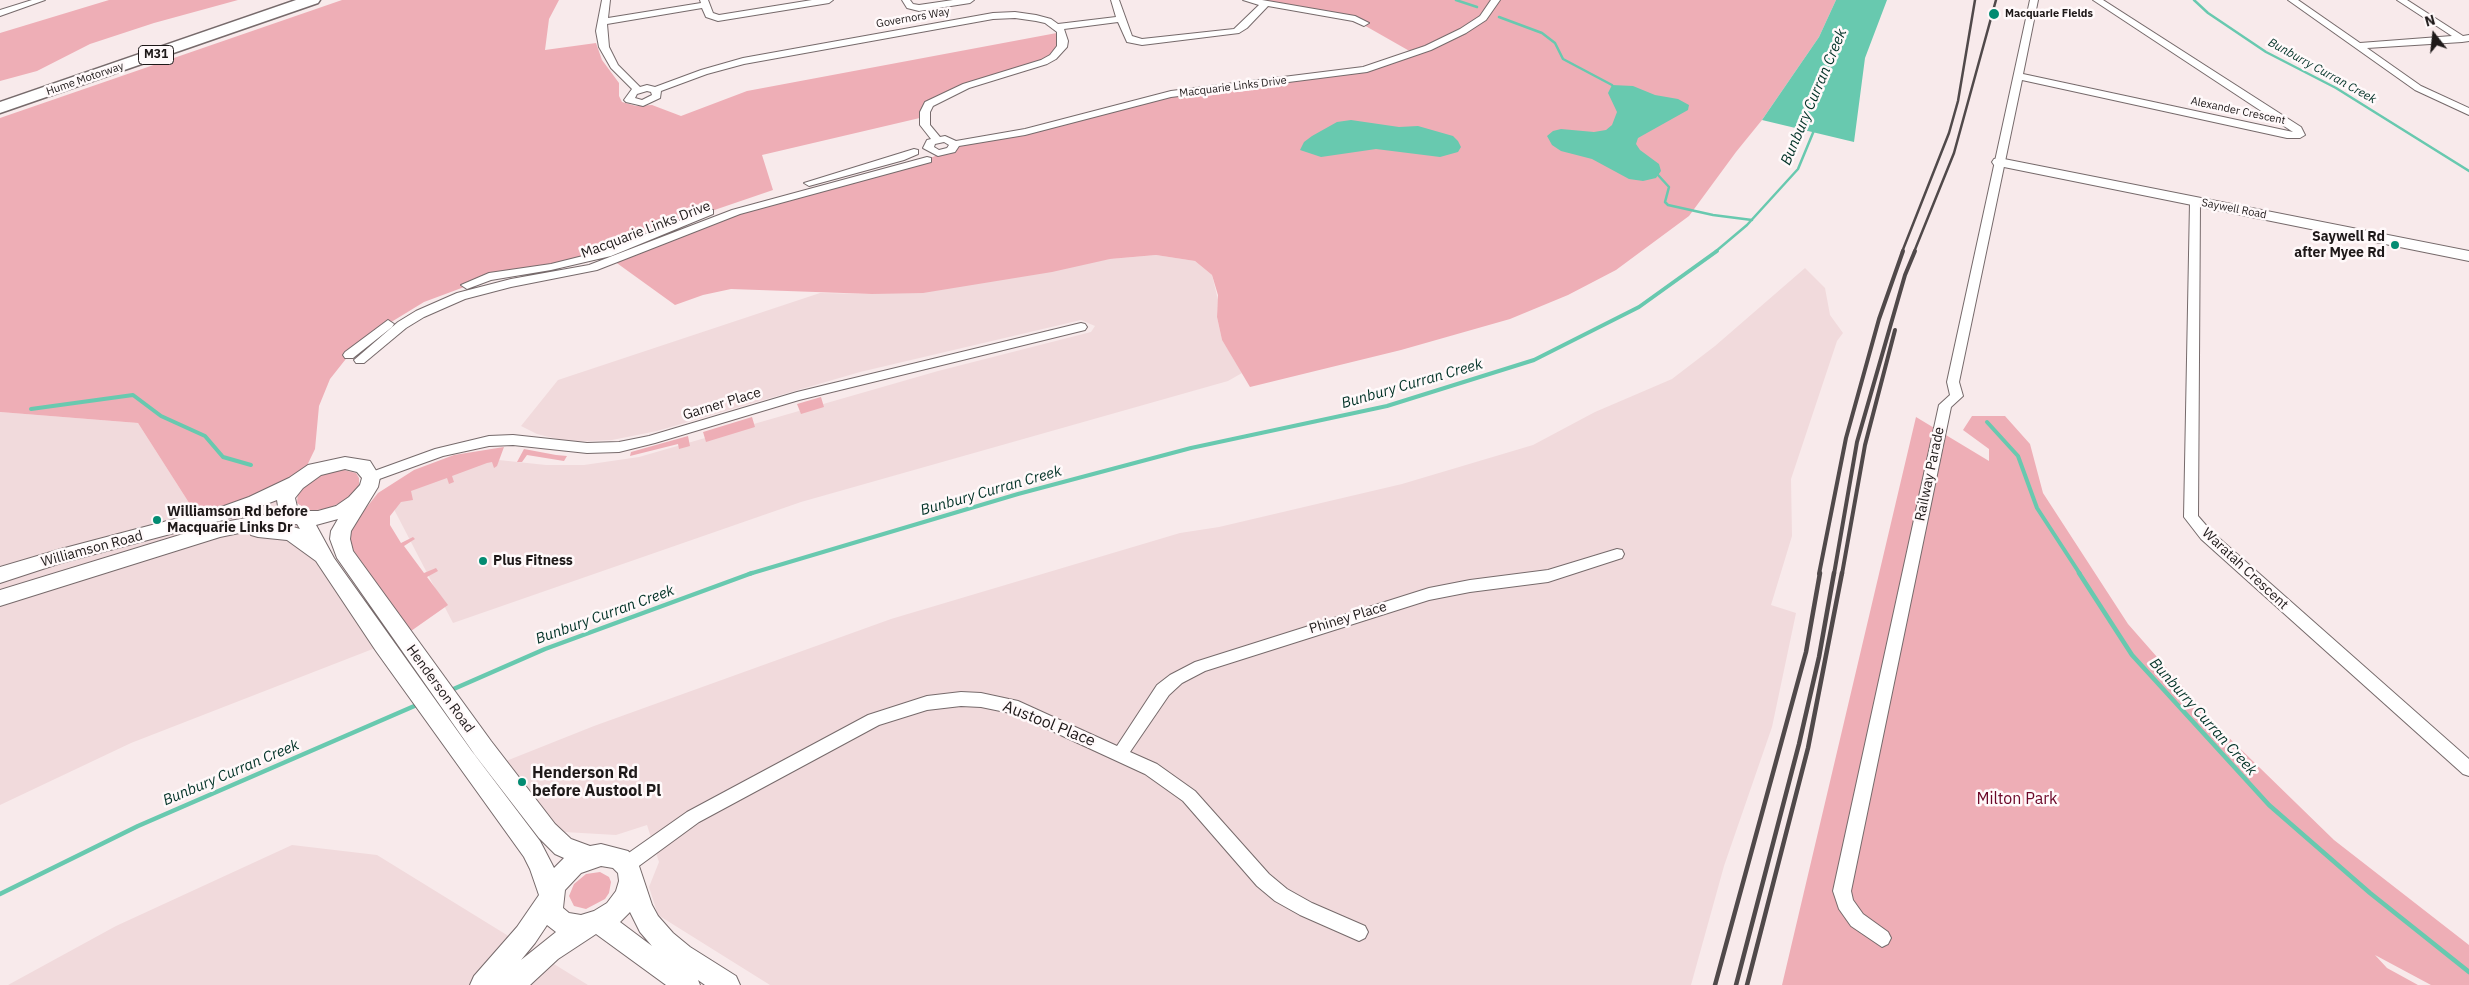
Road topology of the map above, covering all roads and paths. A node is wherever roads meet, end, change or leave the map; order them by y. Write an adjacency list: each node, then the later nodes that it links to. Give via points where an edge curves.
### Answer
1 (41, 0): 16 (street)
2 (312, 0): 28 (highway, Hume Motorway / M31)
3 (606, 0): 17 (street)
4 (829, 0): 14 (street, via 718,18 709,14)
5 (906, 0): 6 (street, via 910,6 919,8)
6 (970, 0)
7 (1115, 0): 18 (street)
8 (1247, 0): 15 (street)
9 (1496, 0): 20 (street, Macquarie Links Drive, via 1483,18 1462,31 1428,48 1364,70 1171,94 1025,132 955,144 949,139 937,140 925,125 929,104 966,86 1053,57 1064,41)
10 (2034, 0): 24 (street, Railway Parade)
11 (2098, 0): 24 (street, Alexander Crescent, via 2296,129 2300,135 2286,135)
12 (2292, 0): 22 (street)
13 (2401, 0): 21 (street)
14 (705, 2): 17 (street)
15 (1265, 4): 18 (street, via 1244,26 1228,32 1142,42 1127,36); 19 (street)
16 (0, 13)
17 (602, 20): 20 (street, Governors Way, via 604,47 614,66 638,90 656,90 743,61 993,16 1028,16 1048,21)
18 (1122, 21): 20 (street)
19 (1364, 23)
20 (1058, 29)
21 (2466, 38): 22 (street)
22 (2358, 46): 27 (street, via 2418,88)
23 (118, 49): 25 (highway, Hume Motorway / M31)
24 (2019, 76): 32 (street, Railway Parade)
25 (0, 90)
26 (2469, 102): 27 (street)
27 (2451, 104): 29 (street)
28 (0, 108)
29 (2469, 112)
30 (914, 152): 31 (street, Macquarie Links Drive, via 724,206 607,254 489,277 466,285 403,314 354,357 420,314 461,296 510,283 593,268 736,212)
31 (927, 160)
32 (2000, 162): 33 (main road, Saywell Road); 54 (street, Railway Parade, via 1953,382 1957,396 1945,405 1842,891 1845,903 1857,920)
33 (2195, 202): 34 (main road, Saywell Road); 48 (street, Waratah Crescent, via 2191,517 2206,535)
34 (2469, 256)
35 (1081, 327): 36 (street, Garner Place, via 805,394 625,445 587,448 513,440 489,441 440,452)
36 (371, 477): 37 (main road, Williamson Road, via 363,466 345,463 315,470); 38 (main road, Henderson Road, via 369,487)
37 (296, 483): 39 (main road, Henderson Road, via 285,503 288,511); 43 (main road, Williamson Road, via 227,512)
38 (361, 497): 39 (main road, Williamson Road, via 334,514 318,518); 45 (main road, Henderson Road, via 341,531 341,548)
39 (300, 517): 41 (main road, Williamson Road, via 239,525); 42 (main road, Henderson Road)
40 (1618, 554): 47 (street, Phiney Place, via 1548,576 1429,594 1200,666 1176,679 1159,695)
41 (131, 559): 42 (main road, via 212,537 267,530 294,535 305,541); 44 (main road, Williamson Road)
42 (327, 563): 46 (main road, Henderson Road, via 383,645)
43 (0, 575)
44 (0, 598)
45 (404, 637): 46 (main road, Henderson Road)
46 (473, 752): 49 (main road, Henderson Road, via 563,847); 51 (main road, Henderson Road, via 532,849)
47 (1120, 754): 50 (street, Austool Place, via 1012,707 961,699 927,703 874,720 729,796 661,838); 53 (street, Austool Place, via 1151,769 1189,796 1263,880 1281,895)
48 (2469, 770)
49 (590, 857): 50 (main road, via 611,856); 51 (main road, via 568,869 555,883)
50 (629, 871): 52 (main road, via 629,891 624,901 611,915); 58 (main road, via 649,924 681,956)
51 (550, 897): 52 (main road, via 550,910 559,921 575,927); 55 (main road, via 526,935)
52 (594, 923): 56 (main road, via 549,950); 57 (main road)
53 (1359, 932)
54 (1882, 938)
55 (484, 985)
56 (511, 985)
57 (687, 985)
58 (728, 985)

